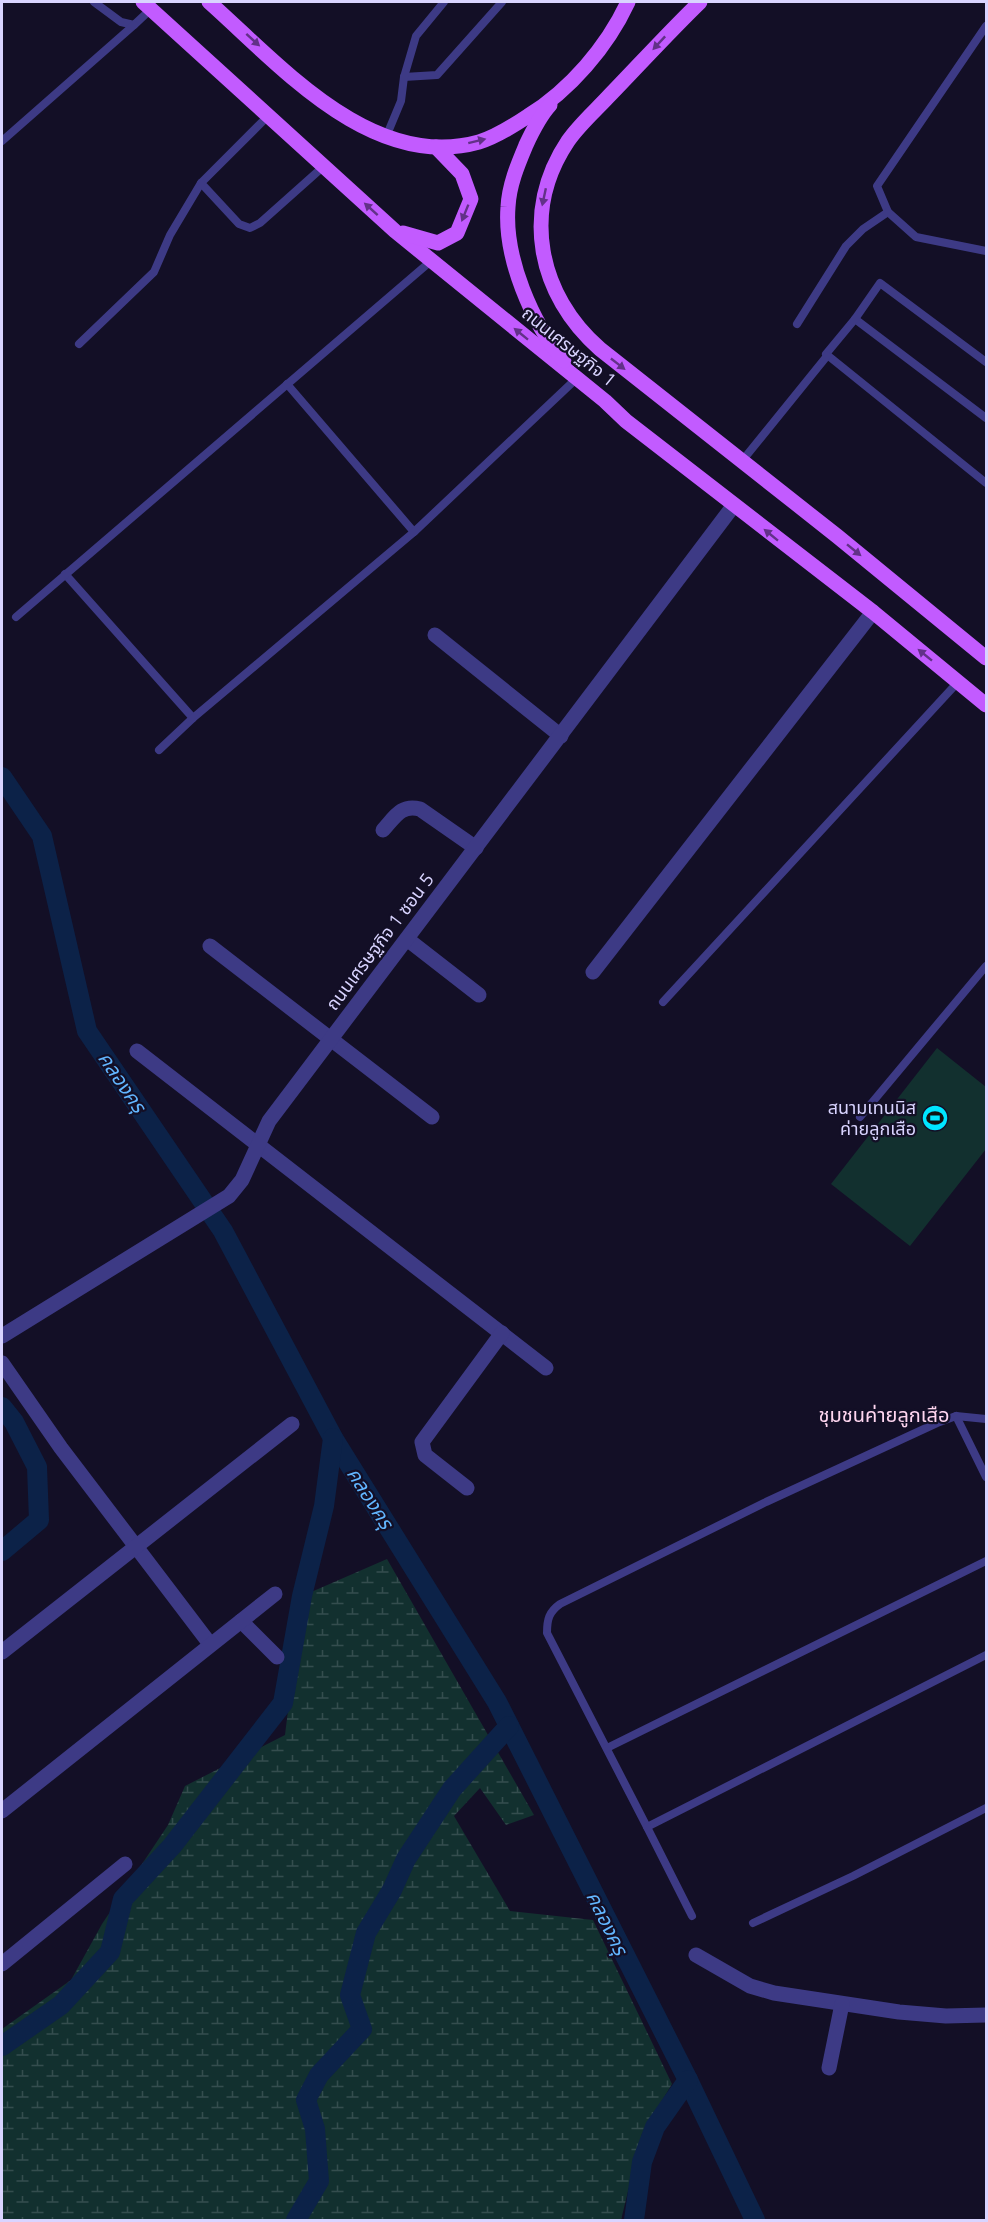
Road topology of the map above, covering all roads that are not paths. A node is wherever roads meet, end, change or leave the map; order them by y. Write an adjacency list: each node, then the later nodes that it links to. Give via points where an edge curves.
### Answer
1 (94, 2): 9 (lane, via 122,22)
2 (209, 2): 14 (main road, one-way to 14, via 319,99 350,121)
3 (444, 2): 11 (lane, via 416,36)
4 (502, 2): 11 (lane, via 437,75)
5 (640, 2): 8 (main road)
6 (700, 2): 32 (main road, ถนนเศรษฐกิจ 1, one-way to 32, via 569,139 549,174 540,230 542,254 551,282 571,320 585,336)
7 (147, 5): 9 (lane); 13 (main road, ถนนเศรษฐกิจ 1)
8 (625, 9): 12 (main road)
9 (134, 25): 15 (lane)
10 (987, 26): 19 (lane, via 877,186)
11 (404, 77): 14 (lane, via 401,100)
12 (576, 78): 16 (main road, one-way to 12, via 480,142 548,104); 30 (main road, via 546,110 516,168 508,207 510,239 518,274 542,332 562,360)
13 (268, 116): 17 (main road, ถนนเศรษฐกิจ 1); 18 (lane)
14 (386, 137): 16 (main road)
15 (2, 141)
16 (436, 147): 20 (main road, one-way to 20, via 462,174 471,199 457,233 438,243)
17 (324, 166): 18 (lane, via 261,223 250,228 240,224); 20 (main road, ถนนเศรษฐกิจ 1, one-way to 17)
18 (201, 183): 25 (lane, via 170,235 154,272)
19 (888, 212): 21 (lane, via 916,237); 24 (lane, via 862,229 846,246)
20 (395, 231): 22 (main road, ถนนเศรษฐกิจ 1)
21 (987, 251)
22 (432, 261): 28 (main road, ถนนเศรษฐกิจ 1, one-way to 22); 29 (lane)
23 (855, 319): 26 (lane, via 827,351); 27 (lane, via 880,283); 31 (lane)
24 (797, 324)
25 (79, 344)
26 (827, 357): 32 (lane); 33 (lane)
27 (987, 362)
28 (576, 379): 30 (main road, ถนนเศรษฐกิจ 1); 35 (lane)
29 (287, 384): 35 (lane); 36 (lane)
30 (605, 400): 34 (main road, ถนนเศรษฐกิจ 1, via 626,421)
31 (987, 418)
32 (742, 461): 40 (main road, ถนนเศรษฐกิจ 1, one-way to 40)
33 (987, 483)
34 (734, 505): 37 (main road, ถนนเศรษฐกิจ 1, one-way to 34); 44 (street, ถนนเศรษฐกิจ 1 ซอน 5)
35 (414, 532): 43 (lane)
36 (65, 574): 38 (lane); 43 (lane)
37 (873, 612): 41 (main road, ถนนเศรษฐกิจ 1, one-way to 37); 51 (street)
38 (16, 617)
39 (435, 635): 44 (street)
40 (987, 658)
41 (958, 682): 42 (main road, ถนนเศรษฐกิจ 1); 53 (lane)
42 (987, 705)
43 (193, 718): 45 (lane)
44 (561, 736): 47 (street, ถนนเศรษฐกิจ 1 ซอน 5)
45 (159, 750)
46 (383, 830): 47 (street, via 400,811 412,807)
47 (476, 848): 48 (street, ถนนเศรษฐกิจ 1 ซอน 5)
48 (407, 939): 52 (street); 54 (street, ถนนเศรษฐกิจ 1 ซอน 5)
49 (210, 946): 54 (street)
50 (987, 966): 57 (lane)
51 (593, 972)
52 (479, 995)
53 (663, 1002)
54 (331, 1039): 56 (street); 58 (street, ถนนเศรษฐกิจ 1 ซอน 5, via 269,1121)
55 (137, 1051): 58 (street)
56 (432, 1117)
57 (860, 1117)
58 (258, 1143): 59 (street); 60 (street, ถนนเศรษฐกิจ 1 ซอน 5, via 242,1180 229,1196)
59 (502, 1333): 62 (street); 67 (street, via 422,1442 425,1455)
60 (2, 1336)
61 (2, 1363): 68 (street)
62 (546, 1368)
63 (956, 1416): 64 (lane); 66 (lane); 76 (lane, via 766,1502 551,1610 547,1633)
64 (987, 1419)
65 (292, 1424): 68 (street)
66 (987, 1477)
67 (467, 1488)
68 (134, 1545): 72 (street); 73 (street)
69 (987, 1561): 76 (lane)
70 (275, 1594): 71 (street)
71 (241, 1621): 72 (street); 75 (street)
72 (210, 1644): 78 (street)
73 (2, 1652)
74 (987, 1655): 79 (lane)
75 (277, 1657)
76 (607, 1748): 79 (lane)
77 (987, 1808): 82 (lane)
78 (2, 1810)
79 (647, 1827): 81 (lane)
80 (125, 1864): 84 (street)
81 (692, 1916)
82 (753, 1923)
83 (696, 1955): 85 (street, via 750,1986)
84 (2, 1964)
85 (842, 2004): 86 (street, via 946,2016); 87 (street)
86 (987, 2015)
87 (829, 2068)

